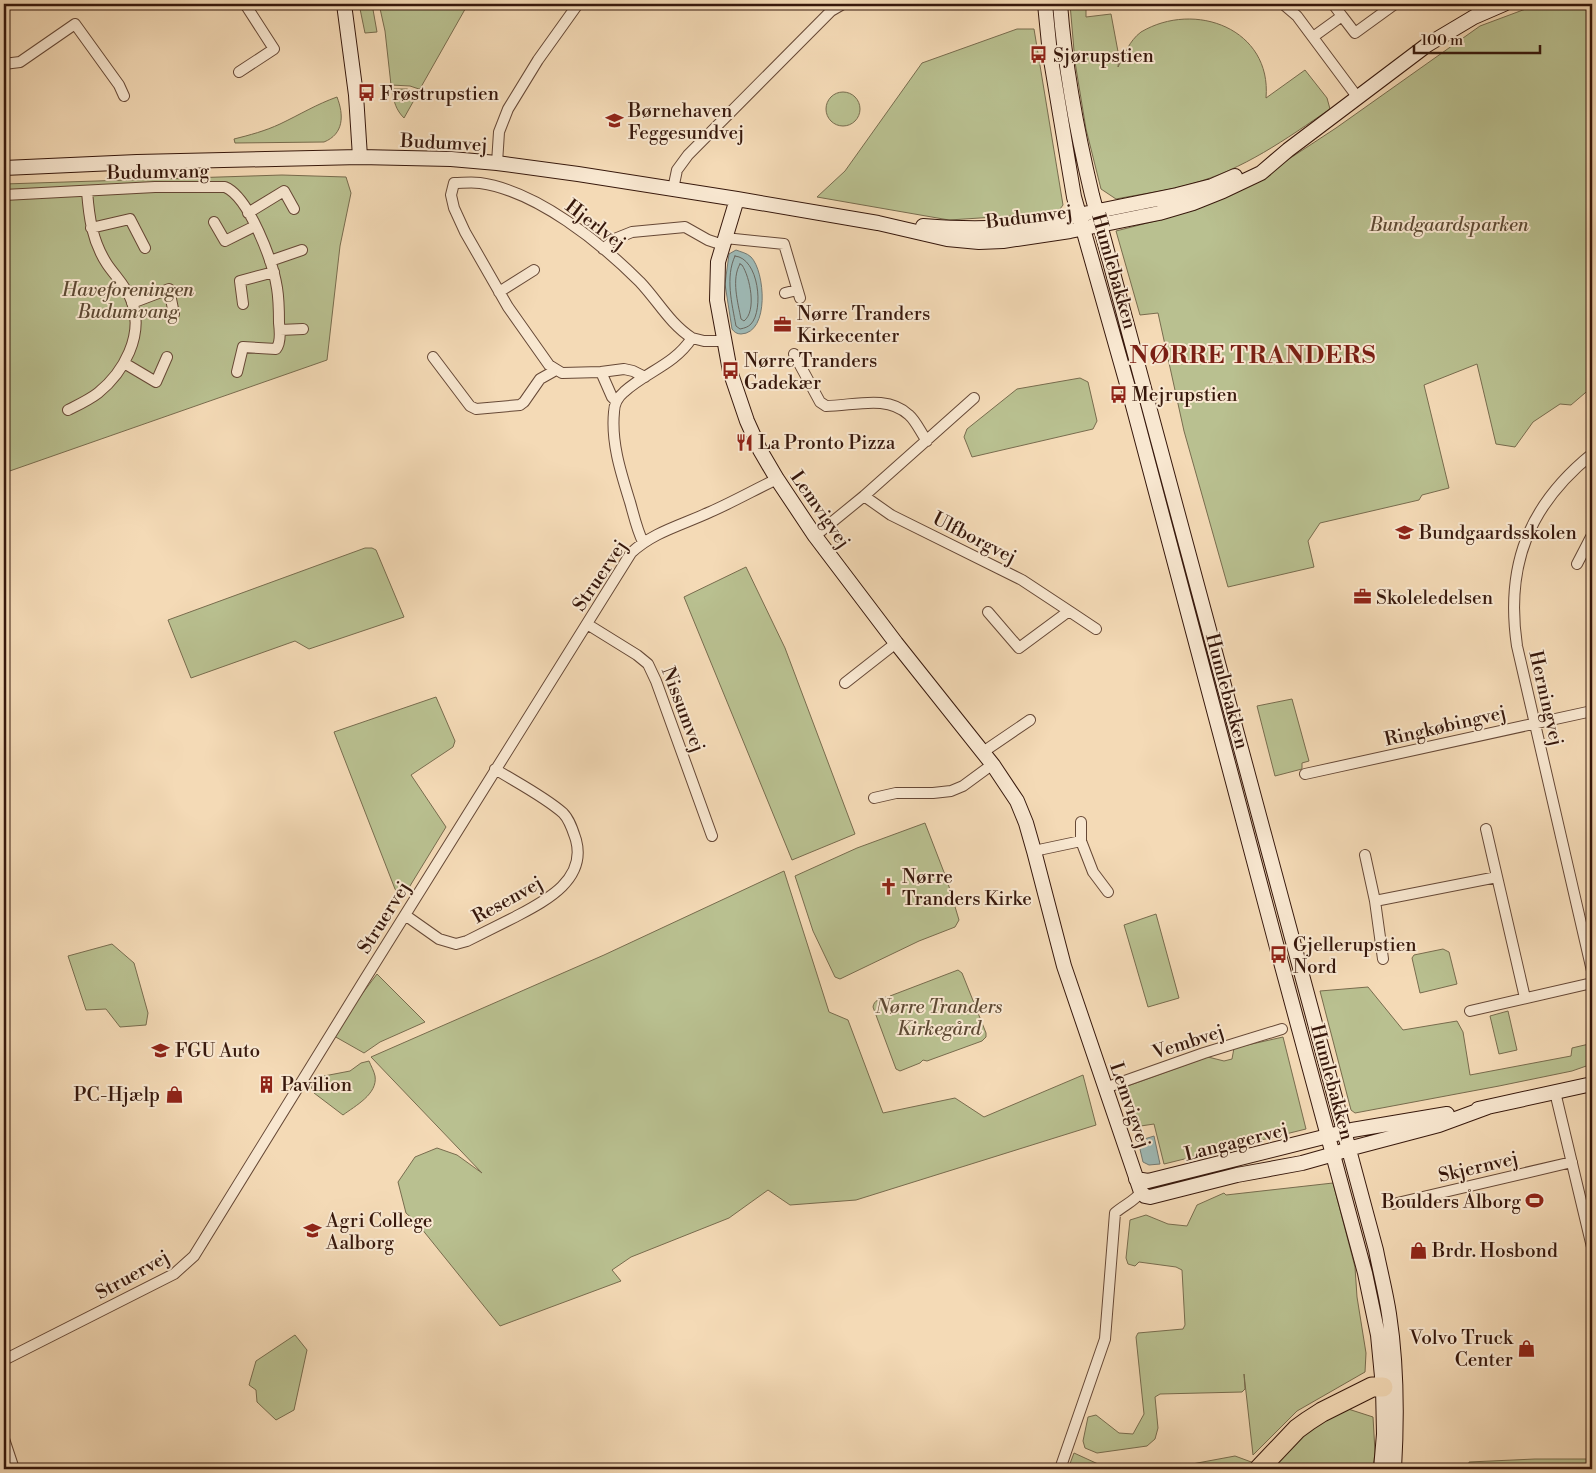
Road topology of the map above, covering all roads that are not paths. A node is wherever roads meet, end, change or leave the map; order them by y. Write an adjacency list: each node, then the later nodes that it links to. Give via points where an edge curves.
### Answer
1 (245, 4): 14 (street, via 274,49)
2 (344, 4): 17 (street)
3 (578, 4): 18 (street, via 508,109 499,132)
4 (843, 4): 20 (street, via 830,10 688,155 677,170)
5 (1045, 4): 26 (street, via 1058,106)
6 (1060, 4): 26 (street, Humlebakken, via 1066,61 1084,160)
7 (1283, 4): 12 (street)
8 (1333, 4): 11 (street)
9 (1396, 4): 11 (street, via 1355,33)
10 (1504, 4): 16 (street, Budumvej, via 1474,17 1427,45)
11 (1342, 16): 12 (street)
12 (1313, 37): 16 (street)
13 (4, 64): 15 (street, via 20,62 75,24)
14 (239, 72)
15 (124, 96)
16 (1358, 98): 26 (street, Budumvej, via 1288,150 1212,186)
17 (360, 157): 18 (street, Budumvej); 19 (street, Budumvej)
18 (497, 163): 20 (street, Budumvej)
19 (4, 168)
20 (673, 189): 23 (street, Budumvej)
21 (87, 191): 22 (street, Budumvang); 25 (street, Budumvang, via 224,187 231,190); 29 (street, Budumvang)
22 (4, 195)
23 (737, 199): 26 (street, Budumvej, via 878,224 974,230); 30 (street, Lemvigvej)
24 (294, 209): 25 (street, via 284,191)
25 (248, 213): 28 (street, Budumvang)
26 (1089, 220): 99 (street, Humlebakken, via 1129,333); 100 (street, Humlebakken, via 1131,398)
27 (214, 222): 28 (street, via 225,241)
28 (255, 226): 34 (street, Budumvang)
29 (91, 228): 31 (street, via 130,219); 39 (street, Budumvang, via 106,263)
30 (724, 241): 32 (street, via 708,240 685,227 632,232 616,238); 38 (street, via 784,244 798,294); 45 (street, Lemvigvej, via 718,262 717,300)
31 (145, 248)
32 (603, 249): 37 (street, Hjerlvej, via 562,218 520,194 479,182 454,182 451,194 454,208); 44 (street, Hjerlvej, via 640,282 682,331)
33 (302, 250): 34 (street)
34 (270, 262): 36 (street, Budumvang)
35 (534, 270): 37 (street)
36 (274, 272): 40 (street, via 240,281); 43 (street, Budumvang)
37 (499, 292): 50 (street, via 549,365)
38 (785, 293)
39 (132, 302): 41 (street, via 169,289); 49 (street, Budumvang, via 135,332)
40 (243, 304)
41 (174, 314)
42 (303, 329): 43 (street)
43 (280, 330): 51 (street, Budumvang, via 276,349 243,347)
44 (692, 338): 45 (street); 53 (street, via 674,359)
45 (724, 340): 59 (street, Lemvigvej, via 730,371 747,420)
46 (794, 354): 57 (street, via 820,402 826,406 891,404 910,416)
47 (167, 357): 49 (street, via 156,382)
48 (432, 357): 50 (street, via 470,406 476,409 520,405 540,379)
49 (124, 363): 56 (street, Budumvang, via 97,394)
50 (556, 370): 52 (street, via 567,374)
51 (237, 372)
52 (601, 372): 53 (street, via 624,368); 55 (street)
53 (645, 377): 55 (street)
54 (974, 398): 57 (street)
55 (616, 401): 63 (street, via 614,430 619,466)
56 (68, 410)
57 (927, 441): 60 (street)
58 (1592, 454): 73 (street, Herningvej, via 1561,483 1541,509 1519,559 1513,592 1513,619)
59 (777, 479): 61 (street, Lemvigvej); 63 (street, Struervej)
60 (864, 496): 61 (street); 65 (street, Ulfborgvej, via 891,515 1022,580)
61 (815, 536): 69 (street, Lemvigvej)
62 (1592, 536): 64 (street)
63 (642, 542): 67 (street, Struervej, via 631,553)
64 (1577, 564)
65 (1069, 611): 66 (street, via 1019,648); 68 (street, Ulfborgvej)
66 (988, 612)
67 (587, 624): 76 (street, Struervej); 81 (street, Nissumvej, via 648,664)
68 (1096, 629)
69 (896, 643): 70 (street); 74 (street, Lemvigvej)
70 (845, 683)
71 (1592, 711): 73 (street, Ringkøbingvej)
72 (1030, 720): 74 (street)
73 (1535, 723): 77 (street, Ringkøbingvej); 90 (street, Herningvej)
74 (983, 752): 75 (street, Lemvigvej)
75 (993, 764): 78 (street, via 951,791 896,793); 83 (street, Lemvigvej, via 1017,801)
76 (495, 769): 88 (street, Struervej); 88 (street, Resenvej, via 568,820 578,847 577,862 570,876 546,901 456,944 439,940)
77 (1305, 774)
78 (874, 798)
79 (1081, 822): 82 (street)
80 (1486, 829): 85 (street)
81 (712, 836)
82 (1081, 841): 83 (street); 86 (street, via 1092,872)
83 (1034, 851): 96 (street, Lemvigvej, via 1064,966)
84 (1365, 855): 87 (street)
85 (1496, 877): 87 (street); 92 (street)
86 (1108, 892)
87 (1375, 901): 89 (street)
88 (405, 915): 105 (street, Struervej, via 194,1256 174,1274)
89 (1383, 959)
90 (1592, 971)
91 (1592, 983): 92 (street)
92 (1525, 998): 93 (street)
93 (1470, 1011)
94 (1282, 1029): 96 (street, Vembvej)
95 (1592, 1084): 97 (street, Langagervej)
96 (1105, 1088): 102 (street, Lemvigvej)
97 (1555, 1092): 98 (street, Langagervej); 101 (street)
98 (1488, 1107): 99 (street, Langagervej, via 1439,1125); 99 (street, Langagervej, via 1424,1118 1405,1127)
99 (1346, 1141): 100 (street, Langagervej); 106 (street, Humlebakken, via 1376,1250 1389,1314)
100 (1331, 1146): 102 (street, Langagervej, via 1144,1182); 102 (street, Langagervej, via 1150,1197 1145,1196); 106 (street, Humlebakken, via 1367,1282)
101 (1572, 1162): 103 (street, Skjernvej); 104 (street)
102 (1139, 1186): 109 (street, via 1136,1199 1116,1213 1104,1340)
103 (1393, 1204)
104 (1592, 1247)
105 (4, 1360)
106 (1389, 1387): 110 (highway, via 1372,1387 1322,1412 1297,1429); 111 (street, Humlebakken); 112 (street, Humlebakken, via 1396,1431)
107 (4, 1439): 108 (street)
108 (14, 1469)
109 (1060, 1469)
110 (1259, 1469)
111 (1381, 1469)
112 (1394, 1469)

